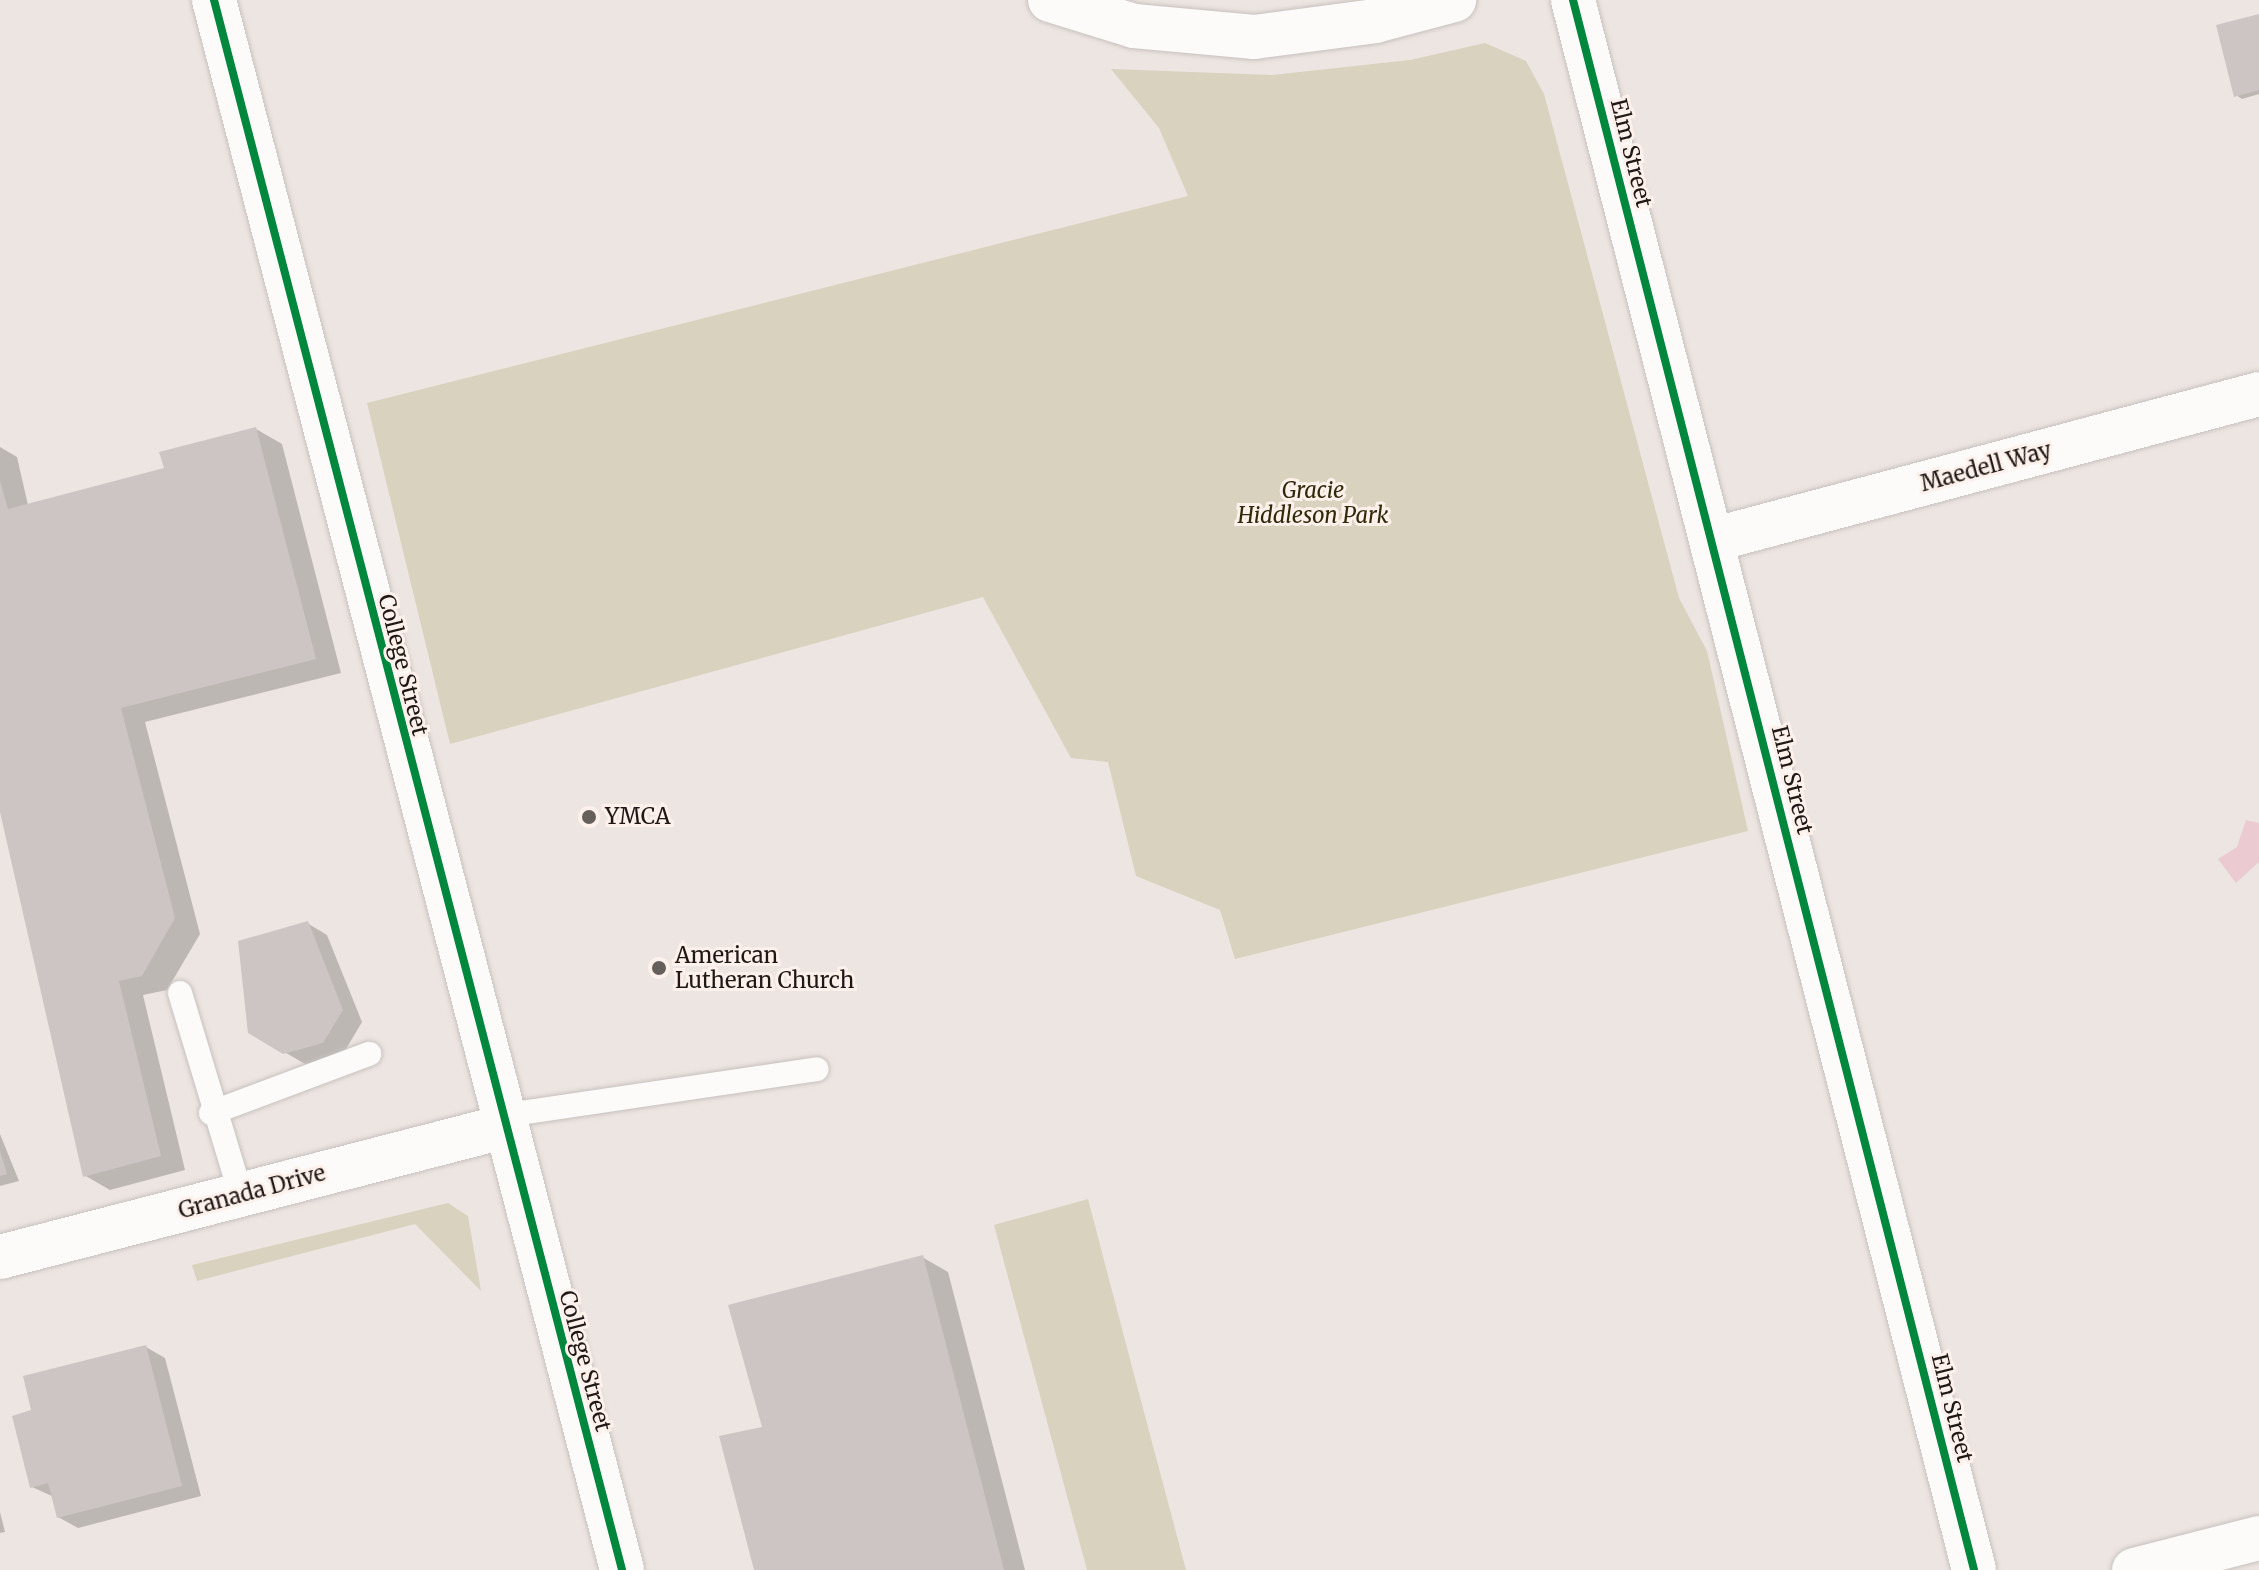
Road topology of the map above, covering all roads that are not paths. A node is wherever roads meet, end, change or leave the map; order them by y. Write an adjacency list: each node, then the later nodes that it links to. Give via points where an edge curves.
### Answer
1 (214, 0): 11 (street, College Street)
2 (1050, 0): 3 (street, via 1134,26 1254,37 1375,21)
3 (1454, 0)
4 (1573, 0): 6 (street, Elm Street)
5 (2259, 394): 6 (street, Maedell Way)
6 (1712, 540): 16 (street, Elm Street)
7 (180, 993): 10 (lane)
8 (369, 1054): 10 (lane)
9 (817, 1069): 11 (lane)
10 (211, 1113): 12 (lane)
11 (502, 1122): 12 (street, Granada Drive); 15 (street, College Street)
12 (241, 1195): 13 (street, Granada Drive)
13 (0, 1257)
14 (2259, 1538): 17 (street)
15 (622, 1570)
16 (1974, 1570)
17 (2134, 1570)

